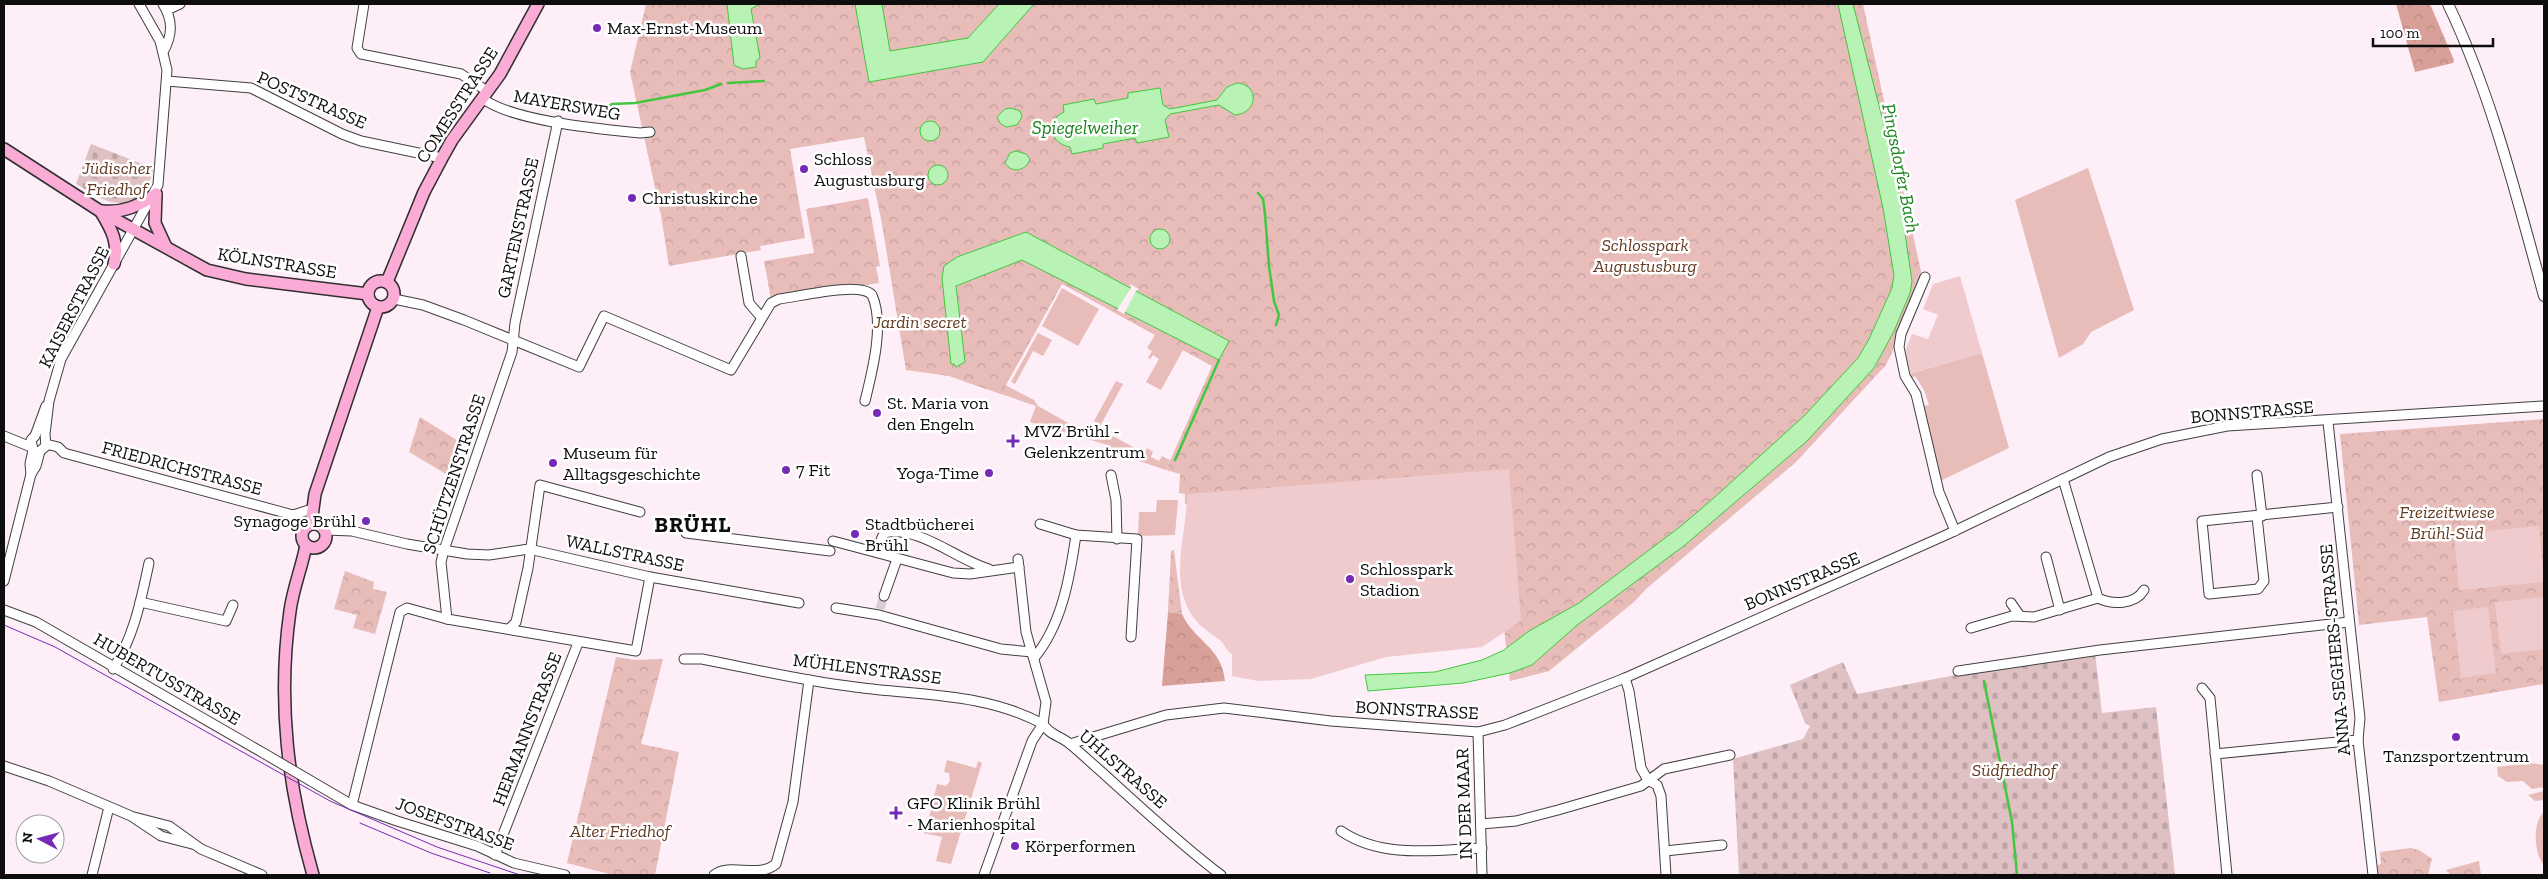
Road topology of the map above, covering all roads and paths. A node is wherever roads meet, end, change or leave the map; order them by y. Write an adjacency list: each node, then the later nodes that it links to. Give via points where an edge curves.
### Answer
1 (139, 4): 7 (street)
2 (180, 4): 6 (street)
3 (364, 4): 9 (street, MAYERSWEG, via 357,48 360,54 461,74)
4 (538, 4): 9 (main road, COMESSTRASSE)
5 (2448, 4): 23 (street, via 2472,58 2494,124)
6 (165, 7): 7 (street, via 171,30)
7 (164, 52): 8 (street)
8 (167, 81): 13 (street, POSTSTRASSE, via 251,88 361,141); 14 (street)
9 (485, 94): 10 (street, MAYERSWEG, via 492,106); 13 (main road, COMESSTRASSE)
10 (558, 122): 11 (street, MAYERSWEG); 27 (street, GARTENSTRASSE)
11 (650, 132)
12 (4, 149): 15 (main road, KÖLNSTRASSE)
13 (442, 158): 21 (main road, COMESSTRASSE, via 424,192)
14 (156, 194): 15 (main road, via 129,209); 16 (street, KAISERSTRASSE); 17 (main road, via 155,223)
15 (100, 211): 16 (main road, KÖLNSTRASSE); 19 (main road, via 116,238)
16 (134, 230): 17 (main road, KÖLNSTRASSE); 19 (street, KAISERSTRASSE)
17 (166, 247): 22 (main road, KÖLNSTRASSE, via 217,272 246,279)
18 (740, 256): 26 (street, via 749,303)
19 (114, 264): 29 (street, KAISERSTRASSE, via 62,359)
20 (1925, 277): 45 (street, via 1901,334 1899,347 1905,376 1916,394 1939,492)
21 (387, 282): 22 (main road, via 374,283); 24 (main road, via 392,287)
22 (368, 294): 25 (main road, via 370,301)
23 (2544, 296)
24 (394, 299): 25 (main road, via 389,305); 27 (street, via 423,305)
25 (378, 307): 39 (main road, via 323,467)
26 (761, 317): 27 (street, via 753,337 731,370 604,316 578,367); 28 (street, via 771,303 779,300 847,289 869,292 875,304 876,333)
27 (513, 341): 52 (street, SCHÜTZENSTRASSE)
28 (865, 401)
29 (49, 402): 33 (street, KAISERSTRASSE); 34 (street, KAISERSTRASSE)
30 (2544, 406): 31 (street, BONNSTRASSE)
31 (2328, 422): 37 (street, BONNSTRASSE, via 2194,431 2123,452); 38 (street, ANNA-SEGHERS-STRASSE)
32 (5, 437): 33 (street); 34 (street)
33 (34, 437): 34 (street)
34 (39, 446): 39 (street, FRIEDRICHSTRASSE, via 58,447 64,453 293,515); 60 (street, KAISERSTRASSE)
35 (1111, 475): 48 (street)
36 (2257, 475): 41 (street)
37 (2063, 479): 45 (street, BONNSTRASSE); 63 (street)
38 (2338, 507): 41 (street); 73 (street, ANNA-SEGHERS-STRASSE)
39 (312, 509): 42 (main road)
40 (640, 512): 51 (street, via 540,485)
41 (2260, 516): 41 (street, via 2202,521 2209,594 2258,589 2264,581)
42 (311, 524): 44 (main road); 50 (main road, via 302,534)
43 (1040, 524): 47 (street)
44 (325, 530): 50 (main road, via 322,546); 52 (street, WALLSTRASSE, via 352,531)
45 (1955, 530): 82 (street, BONNSTRASSE)
46 (686, 533): 53 (street)
47 (1076, 534): 48 (street); 78 (street, via 1060,608 1043,647)
48 (1118, 539): 76 (street, via 1138,539)
49 (833, 541): 54 (street)
50 (306, 545): 106 (main road, via 290,610 283,703 295,799)
51 (529, 549): 52 (street, WALLSTRASSE, via 489,555); 59 (street, WALLSTRASSE); 75 (street, via 516,622)
52 (444, 550): 72 (street, SCHÜTZENSTRASSE, via 441,562)
53 (830, 551)
54 (876, 551): 56 (street); 58 (street, via 884,532 903,533 928,540 972,564)
55 (2046, 557): 70 (street)
56 (897, 559): 58 (street, via 953,573); 62 (street)
57 (149, 563): 64 (street)
58 (992, 570): 78 (street, via 1018,563 1026,632)
59 (650, 577): 65 (street, WALLSTRASSE); 77 (street, via 636,651)
60 (4, 581)
61 (2144, 590): 63 (street, via 2133,600 2113,603)
62 (884, 596)
63 (2098, 598): 70 (street)
64 (140, 602): 67 (street, via 226,621); 80 (street, via 126,650)
65 (799, 603)
66 (2011, 603): 71 (street)
67 (233, 605)
68 (836, 608): 78 (street, via 879,612 1001,649)
69 (4, 610): 80 (street, HUBERTUSSTRASSE, via 36,622)
70 (2060, 610): 71 (street, via 2030,618)
71 (2020, 616): 74 (street)
72 (448, 619): 75 (street); 94 (street, via 407,608 400,612)
73 (2349, 622): 81 (street, via 2100,650); 87 (street, ANNA-SEGHERS-STRASSE, via 2360,718)
74 (1970, 628)
75 (509, 630): 77 (street)
76 (1131, 637)
77 (578, 643): 101 (street, HERMANNSTRASSE)
78 (1033, 655): 85 (street, via 1046,702)
79 (684, 659): 83 (street, MÜHLENSTRASSE, via 702,659)
80 (113, 669): 93 (street, HUBERTUSSTRASSE, bridge)
81 (1958, 671)
82 (1625, 678): 86 (street, BONNSTRASSE, via 1505,726); 92 (street, via 1630,691 1641,768)
83 (809, 680): 85 (street, MÜHLENSTRASSE, via 966,697 1023,714); 102 (street, via 793,802 776,864 763,871)
84 (2202, 688): 89 (street, via 2210,698)
85 (1043, 724): 88 (street, UHLSTRASSE); 109 (street, via 1032,741)
86 (1478, 732): 88 (street, BONNSTRASSE, via 1331,721 1224,708 1166,715); 96 (street, IN DER MAAR)
87 (2358, 740): 89 (street); 113 (street, ANNA-SEGHERS-STRASSE)
88 (1070, 744): 103 (street, UHLSTRASSE)
89 (2214, 754): 112 (street)
90 (1730, 755): 92 (street, via 1664,769)
91 (4, 766): 95 (street)
92 (1648, 780): 96 (street, via 1636,788 1558,810 1516,821); 100 (street, via 1658,785 1662,796)
93 (311, 781): 94 (street, JOSEFSTRASSE)
94 (352, 805): 101 (street, JOSEFSTRASSE, via 477,846)
95 (109, 807): 104 (street); 105 (street, via 131,816 161,836 192,844)
96 (1481, 824): 99 (street, IN DER MAAR)
97 (1341, 832): 99 (street, via 1357,842 1383,849)
98 (1722, 845): 100 (street)
99 (1482, 848): 110 (street, IN DER MAAR)
100 (1665, 851): 111 (street)
101 (494, 855): 107 (street, JOSEFSTRASSE)
102 (732, 873): 108 (street)
103 (1220, 874)
104 (92, 875)
105 (262, 875)
106 (313, 875)
107 (566, 875)
108 (714, 875)
109 (984, 875)
110 (1482, 875)
111 (1666, 875)
112 (2227, 875)
113 (2373, 875)

